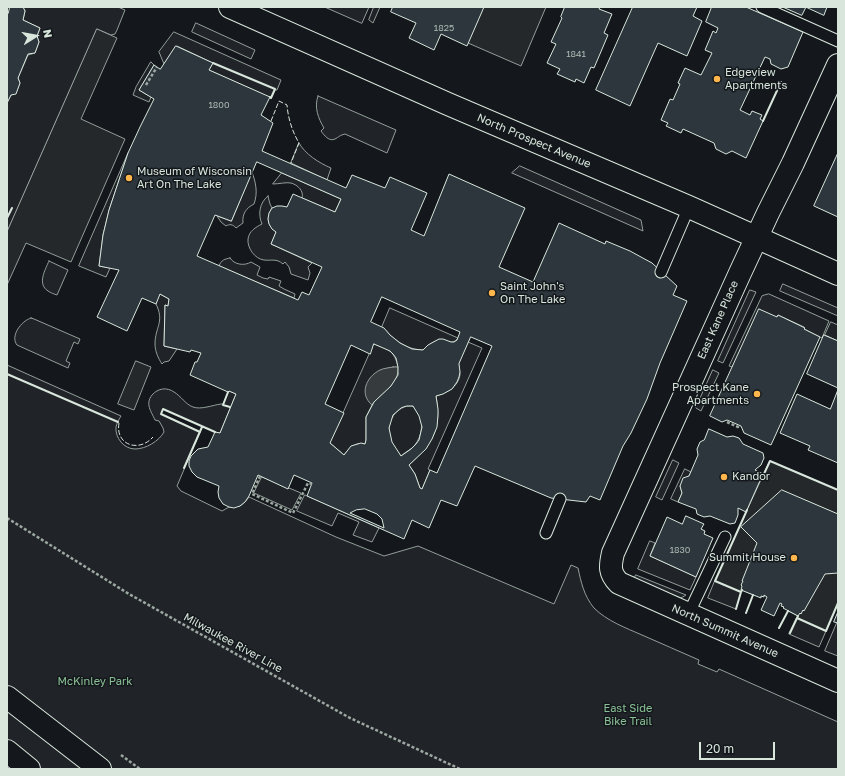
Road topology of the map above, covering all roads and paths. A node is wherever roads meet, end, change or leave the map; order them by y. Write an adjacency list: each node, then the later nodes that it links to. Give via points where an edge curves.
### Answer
1 (230, 7): 7 (main road, North Prospect Avenue)
2 (762, 7): 3 (lane)
3 (838, 41)
4 (838, 65): 8 (main road, East Kane Place)
5 (157, 67): 6 (path)
6 (146, 84)
7 (688, 207): 8 (main road, North Prospect Avenue); 9 (lane)
8 (757, 237): 10 (main road, North Prospect Avenue); 19 (main road, East Kane Place, via 613,553 611,562)
9 (661, 272)
10 (838, 274)
11 (727, 422): 12 (path)
12 (738, 425)
13 (260, 476): 14 (path, via 252,494 294,513 308,483)
14 (312, 484)
15 (560, 499): 17 (lane)
16 (7, 518): 26 (path, Milwaukee River Line, via 129,594 350,718)
17 (546, 533)
18 (725, 537): 20 (lane)
19 (614, 578): 20 (main road, North Summit Avenue, via 619,583)
20 (688, 615): 21 (main road, North Summit Avenue)
21 (838, 681)
22 (7, 697): 25 (main road)
23 (7, 751): 24 (main road)
24 (29, 769)
25 (100, 769)
26 (460, 769)

